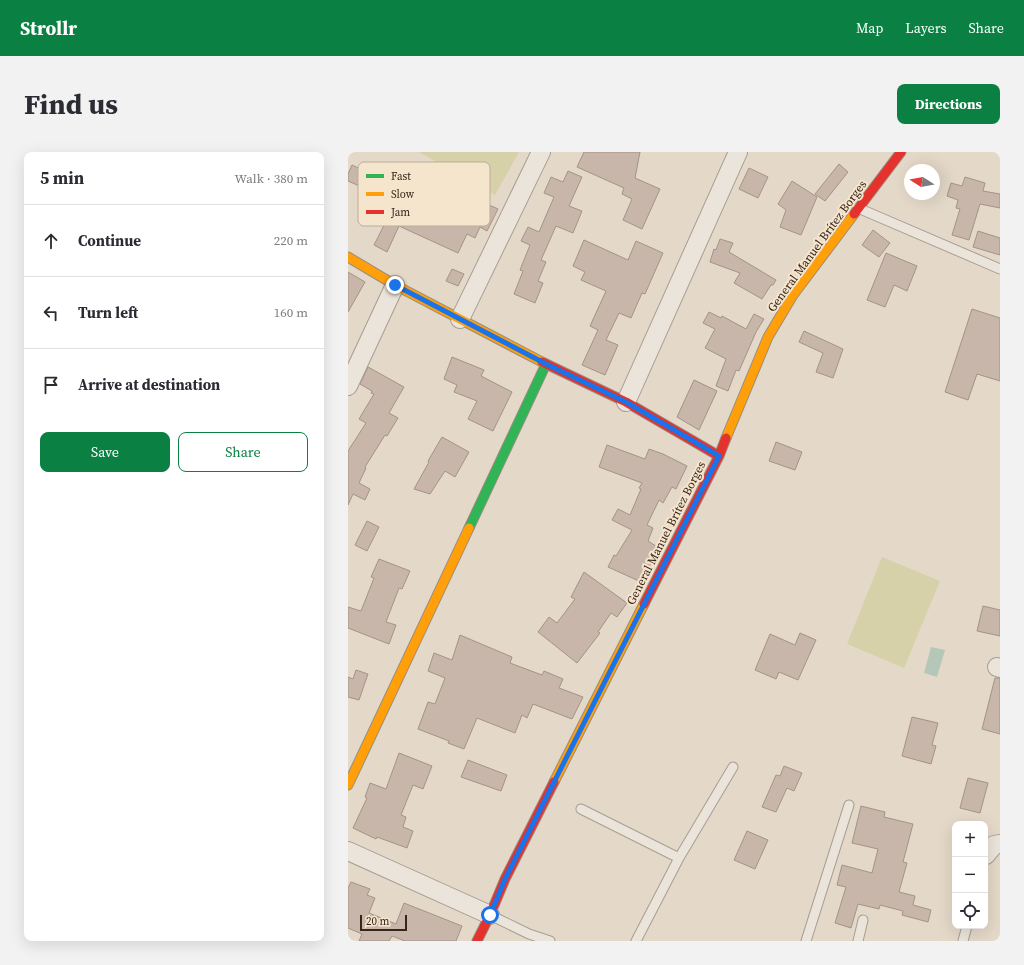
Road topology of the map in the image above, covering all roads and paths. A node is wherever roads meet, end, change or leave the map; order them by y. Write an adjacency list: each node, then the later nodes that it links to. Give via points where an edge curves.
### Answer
1 (541, 152): 8 (street)
2 (738, 152): 11 (street)
3 (901, 152): 4 (street, General Manuel Brítez Borges)
4 (858, 208): 6 (lane); 12 (street, General Manuel Brítez Borges, via 793,295 774,326)
5 (348, 257): 7 (street)
6 (1000, 270)
7 (395, 285): 8 (street); 10 (street)
8 (460, 319): 9 (street)
9 (546, 364): 11 (street); 14 (street)
10 (348, 386)
11 (626, 402): 12 (street)
12 (719, 456): 21 (street, General Manuel Brítez Borges, via 505,879)
13 (733, 767): 20 (lane)
14 (348, 785)
15 (849, 805): 27 (lane)
16 (581, 809): 20 (lane)
17 (1000, 844): 19 (street, via 994,845)
18 (348, 851): 21 (street)
19 (988, 853)
20 (678, 858): 26 (lane)
21 (490, 915): 24 (street, General Manuel Brítez Borges); 25 (lane)
22 (863, 920): 28 (lane)
23 (966, 929): 29 (lane)
24 (477, 941)
25 (550, 941)
26 (636, 941)
27 (806, 941)
28 (858, 941)
29 (963, 941)

